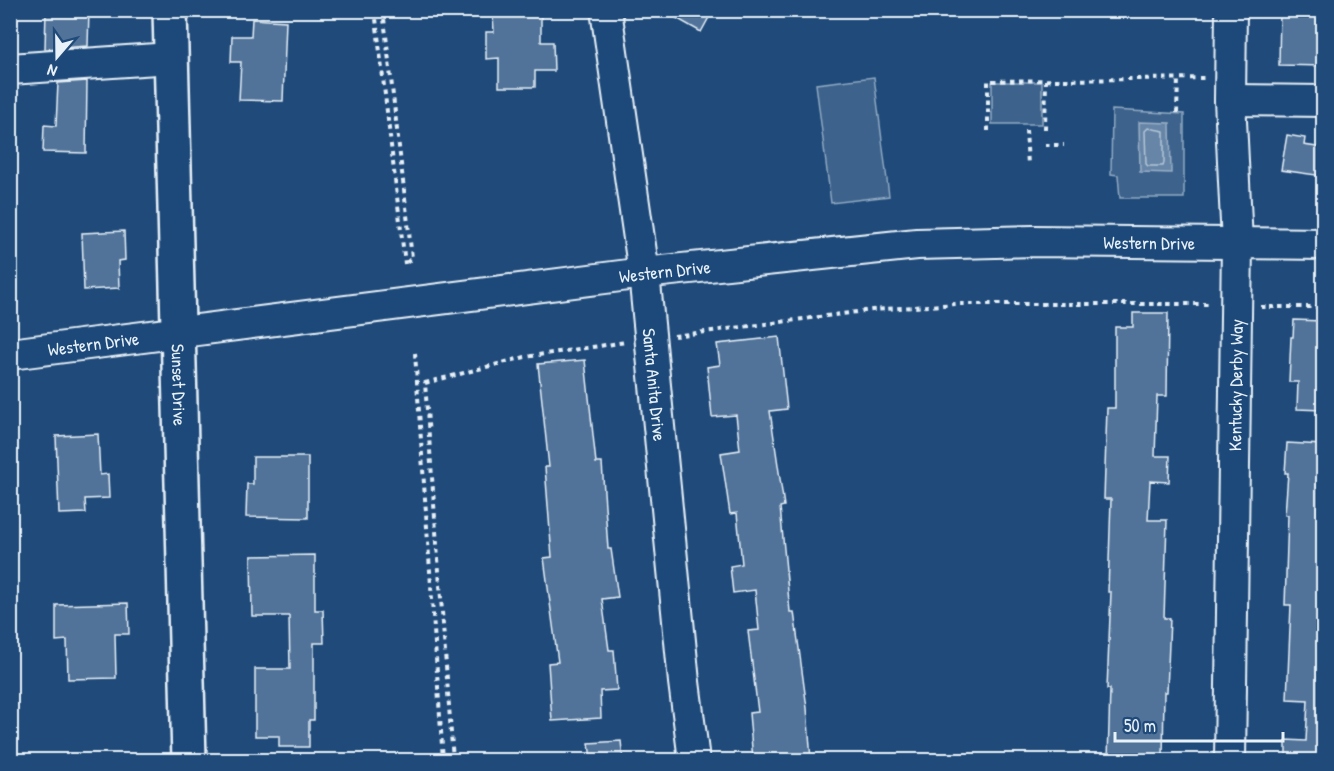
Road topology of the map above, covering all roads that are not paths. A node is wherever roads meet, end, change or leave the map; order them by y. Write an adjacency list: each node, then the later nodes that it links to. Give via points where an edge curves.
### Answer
1 (170, 10): 4 (main road, Sunset Drive)
2 (606, 10): 10 (street, Santa Anita Drive)
3 (1231, 10): 6 (street, Kentucky Derby Way)
4 (171, 58): 5 (street); 11 (main road, Sunset Drive)
5 (10, 69)
6 (1230, 100): 7 (street); 8 (street, Kentucky Derby Way)
7 (1323, 101)
8 (1237, 243): 9 (street, Western Drive); 10 (street, Western Drive, via 917,244); 15 (street, Kentucky Derby Way)
9 (1323, 244)
10 (644, 273): 11 (street, Western Drive); 14 (street, Santa Anita Drive)
11 (178, 333): 12 (street, Western Drive); 13 (main road, Sunset Drive)
12 (10, 354)
13 (189, 760)
14 (694, 760)
15 (1230, 760)

